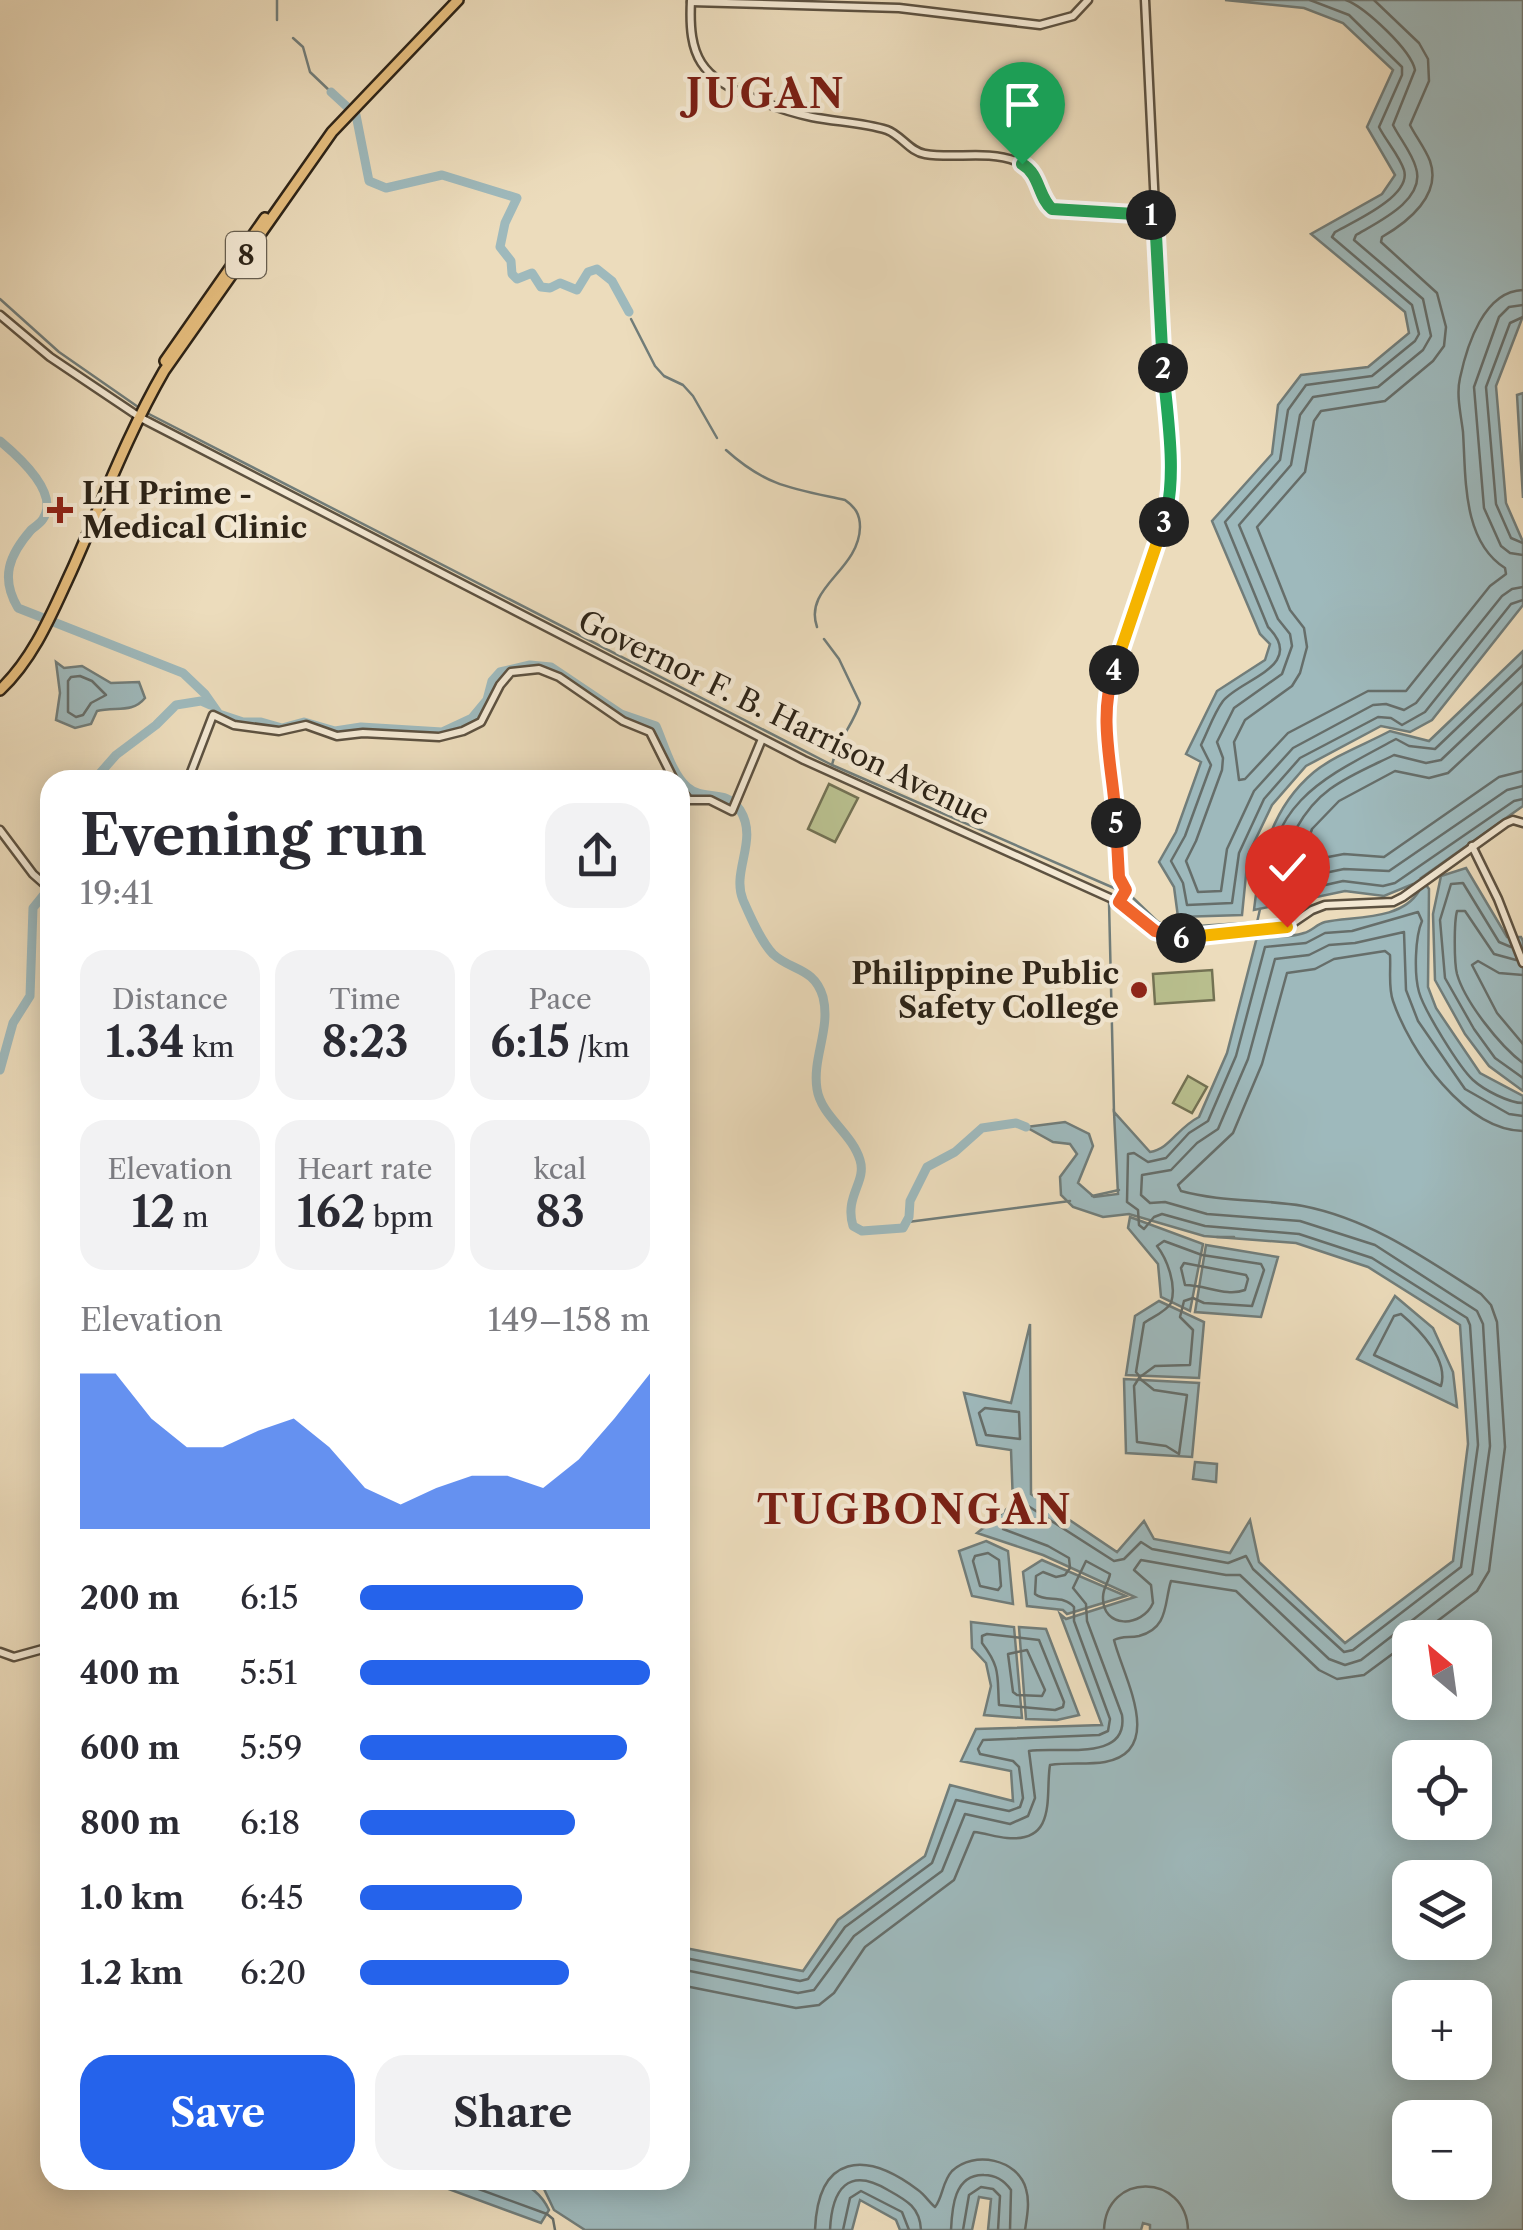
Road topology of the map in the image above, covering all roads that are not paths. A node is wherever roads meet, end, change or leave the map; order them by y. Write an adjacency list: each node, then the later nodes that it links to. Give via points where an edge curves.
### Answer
1 (455, 0): 7 (main road, 8, via 349,109)
2 (1088, 0): 4 (street, via 1073,16 1040,25 900,8)
3 (1145, 0): 5 (street)
4 (691, 1): 5 (street, via 694,50 728,88 796,113 890,131 924,154 1017,161 1030,168 1045,202 1058,211)
5 (1155, 216): 17 (street, via 1169,502 1105,707)
6 (0, 315): 7 (street, Governor F. B. Harrison Avenue, via 50,357)
7 (139, 410): 8 (main road, 8, via 46,620 26,659); 9 (street, Governor F. B. Harrison Avenue)
8 (0, 686)
9 (762, 739): 12 (street, via 734,807); 17 (street, Governor F. B. Harrison Avenue)
10 (192, 770): 11 (street, via 213,715 279,731 306,725 338,736 439,738 481,722 511,672 539,669 650,732)
11 (669, 770)
12 (690, 800)
13 (1523, 823): 15 (street, Governor F. B. Harrison Avenue, via 1506,822)
14 (0, 833): 16 (street)
15 (1472, 846): 17 (street, Governor F. B. Harrison Avenue, via 1393,902 1325,905 1287,927 1184,938 1155,931); 18 (street)
16 (40, 879)
17 (1123, 896)
18 (1523, 963)
19 (40, 1650): 20 (street, via 14,1657)
20 (0, 1652)

